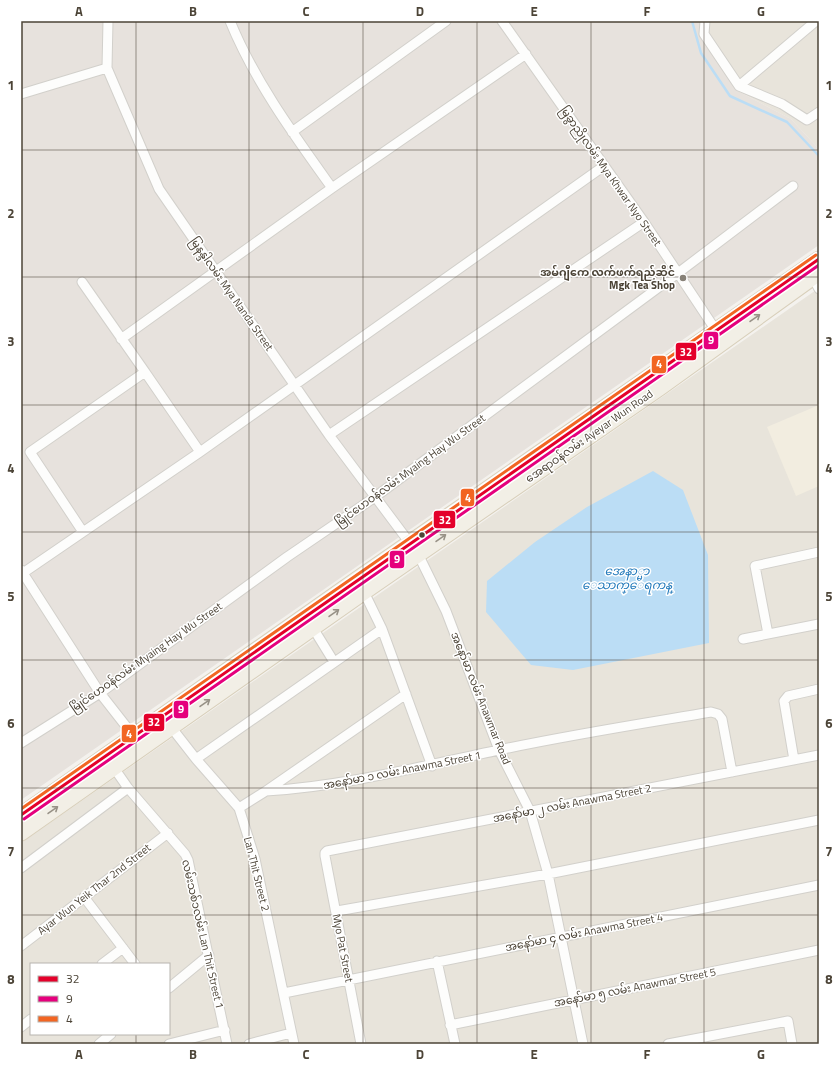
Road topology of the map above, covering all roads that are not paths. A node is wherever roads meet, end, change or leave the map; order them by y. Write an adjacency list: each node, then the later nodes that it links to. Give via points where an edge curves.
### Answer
1 (108, 21): 8 (street, မြနန္ဒါလမ်း Mya Nanda Street)
2 (230, 21): 12 (street, via 241,48 268,97)
3 (446, 21): 12 (street)
4 (502, 21): 7 (street, မြခွာညိုလမ်း Mya Khwar Nyo Street)
5 (706, 21): 9 (street, via 704,34)
6 (816, 21): 9 (street)
7 (526, 54): 13 (street, မြခွာညိုလမ်း Mya Khwar Nyo Street); 15 (street)
8 (107, 68): 10 (street); 17 (street, မြနန္ဒါလမ်း Mya Nanda Street, via 159,189)
9 (739, 86): 11 (street, via 782,104 807,120)
10 (21, 94)
11 (816, 114)
12 (292, 132): 15 (street)
13 (604, 166): 16 (street, မြခွာညိုလမ်း Mya Khwar Nyo Street); 24 (street)
14 (793, 186): 18 (street, မြိုင်ဟေဝန်လမ်း Myaing Hay Wu Street)
15 (332, 188): 17 (street)
16 (644, 222): 18 (street, မြခွာညိုလမ်း Mya Khwar Nyo Street); 25 (street)
17 (217, 272): 22 (street); 24 (street, မြနန္ဒါလမ်း Mya Nanda Street)
18 (678, 273): 21 (street, မြခွာညိုလမ်း Mya Khwar Nyo Street); 27 (street, မြိုင်ဟေဝန်လမ်း Myaing Hay Wu Street)
19 (815, 273): 21 (main road, အေရာဝန်လမ်း Ayeyar Wun Road)
20 (82, 282): 22 (street)
21 (720, 336): 29 (main road, အေရာဝန်လမ်း Ayeyar Wun Road)
22 (121, 338): 23 (street)
23 (145, 372): 26 (street); 28 (street, via 30,452)
24 (295, 384): 25 (street, မြနန္ဒါလမ်း Mya Nanda Street); 26 (street)
25 (329, 435): 27 (street, မြနန္ဒါလမ်း Mya Nanda Street)
26 (200, 452): 28 (street)
27 (375, 497): 29 (street, မြနန္ဒါလမ်း Mya Nanda Street); 40 (street, မြိုင်ဟေဝန်လမ်း Myaing Hay Wu Street, via 287,557)
28 (83, 532): 31 (street)
29 (414, 548): 32 (main road, အေရာဝန်လမ်း Ayeyar Wun Road); 43 (main road, အေရာဝန်လမ်း Ayeyar Wun Road); 45 (street, အနော်မာ လမ်း Anawmar Road, via 446,611)
30 (819, 552): 36 (street, via 755,566)
31 (22, 572): 40 (street)
32 (364, 592): 34 (main road, အေရာဝန်လမ်း Ayeyar Wun Road, one-way to 32); 35 (street)
33 (819, 624): 36 (street)
34 (313, 628): 38 (street); 42 (main road, အေရာဝန်လမ်း Ayeyar Wun Road, one-way to 34)
35 (382, 629): 38 (street); 41 (street)
36 (768, 634): 37 (street)
37 (743, 639)
38 (334, 662): 47 (street)
39 (819, 689): 48 (street, via 788,696 784,701)
40 (100, 693): 43 (street); 44 (street, မြိုင်ဟေဝန်လမ်း Myaing Hay Wu Street)
41 (406, 694): 50 (street); 53 (street)
42 (171, 727): 43 (main road, အေရာဝန်လမ်း Ayeyar Wun Road); 47 (street, Lan Thit Street 2)
43 (138, 742): 49 (main road, အေရာဝန်လမ်း Ayeyar Wun Road)
44 (21, 743)
45 (499, 750): 50 (street, အနော်မာ ၁ လမ်း Anawma Street 1); 51 (street, အနော်မာ ၁ လမ်း Anawma Street 1, via 711,712 718,714 722,719); 55 (street, အနော်မာ လမ်း Anawmar Road)
46 (819, 755): 48 (street, အနော်မာ ၂ လမ်း Anawma Street 2)
47 (196, 759): 54 (street, Lan Thit Street 2)
48 (794, 760): 51 (street, အနော်မာ ၂ လမ်း Anawma Street 2)
49 (109, 762): 52 (street, လမ်းသစ်၁လမ်း Lan Thit Street 1); 56 (main road, အေရာဝန်လမ်း Ayeyar Wun Road); 58 (main road, အေရာဝန်လမ်း Ayeyar Wun Road, one-way to 49)
50 (432, 766): 53 (street, အနော်မာ ၁ လမ်း Anawma Street 1, via 308,788)
51 (732, 772): 55 (street, အနော်မာ ၂ လမ်း Anawma Street 2)
52 (128, 788): 59 (street, လမ်းသစ်၁လမ်း Lan Thit Street 1); 61 (street)
53 (266, 791): 54 (street)
54 (239, 808): 76 (street, Lan Thit Street 2, via 255,859)
55 (530, 812): 60 (street, အနော်မာ ၂ လမ်း Anawma Street 2); 62 (street, အနော်မာ လမ်း Anawmar Road)
56 (21, 816)
57 (819, 820): 62 (street)
58 (21, 833)
59 (168, 833): 64 (street, Ayar Wun Yeik Thar 2nd Street); 70 (street, လမ်းသစ်၁လမ်း Lan Thit Street 1, via 188,860)
60 (325, 853): 65 (street, Myo Pat Street)
61 (21, 868)
62 (548, 874): 65 (street); 66 (street, အနော်မာ လမ်း Anawmar Road)
63 (819, 885): 66 (street, အနော်မာ ၄ လမ်း Anawma Street 4)
64 (84, 897): 67 (street, Ayar Wun Yeik Thar 2nd Street); 68 (street)
65 (337, 911): 74 (street, Myo Pat Street)
66 (561, 937): 71 (street, အနော်မာ ၄ လမ်း Anawma Street 4); 77 (street, အနော်မာ လမ်း Anawmar Road)
67 (21, 946)
68 (123, 948): 72 (street); 73 (street)
69 (819, 950): 77 (street, အနော်မာ ၅ လမ်း Anawmar Street 5)
70 (209, 955): 75 (street); 81 (street, လမ်းသစ်၁လမ်း Lan Thit Street 1)
71 (437, 961): 74 (street, အနော်မာ ၄ လမ်း Anawma Street 4); 79 (street)
72 (103, 963)
73 (134, 963)
74 (349, 978): 76 (street, အနော်မာ ၄ လမ်း Anawma Street 4); 90 (street, Myo Pat Street)
75 (170, 987)
76 (284, 993): 82 (street, Lan Thit Street 2)
77 (574, 999): 79 (street, အနော်မာ ၅ လမ်း Anawmar Street 5); 92 (street, အနော်မာ လမ်း Anawmar Road)
78 (30, 1020): 80 (street)
79 (450, 1025): 91 (street)
80 (21, 1027)
81 (225, 1030): 84 (street); 87 (street, လမ်းသစ်၁လမ်း Lan Thit Street 1)
82 (291, 1032): 88 (street); 89 (street, Lan Thit Street 2)
83 (110, 1035): 85 (street)
84 (193, 1041): 86 (street)
85 (99, 1044)
86 (169, 1044)
87 (227, 1044)
88 (249, 1044)
89 (294, 1044)
90 (361, 1044)
91 (455, 1044)
92 (583, 1044)
93 (668, 1044): 94 (street, via 788,1021)
94 (792, 1044)

